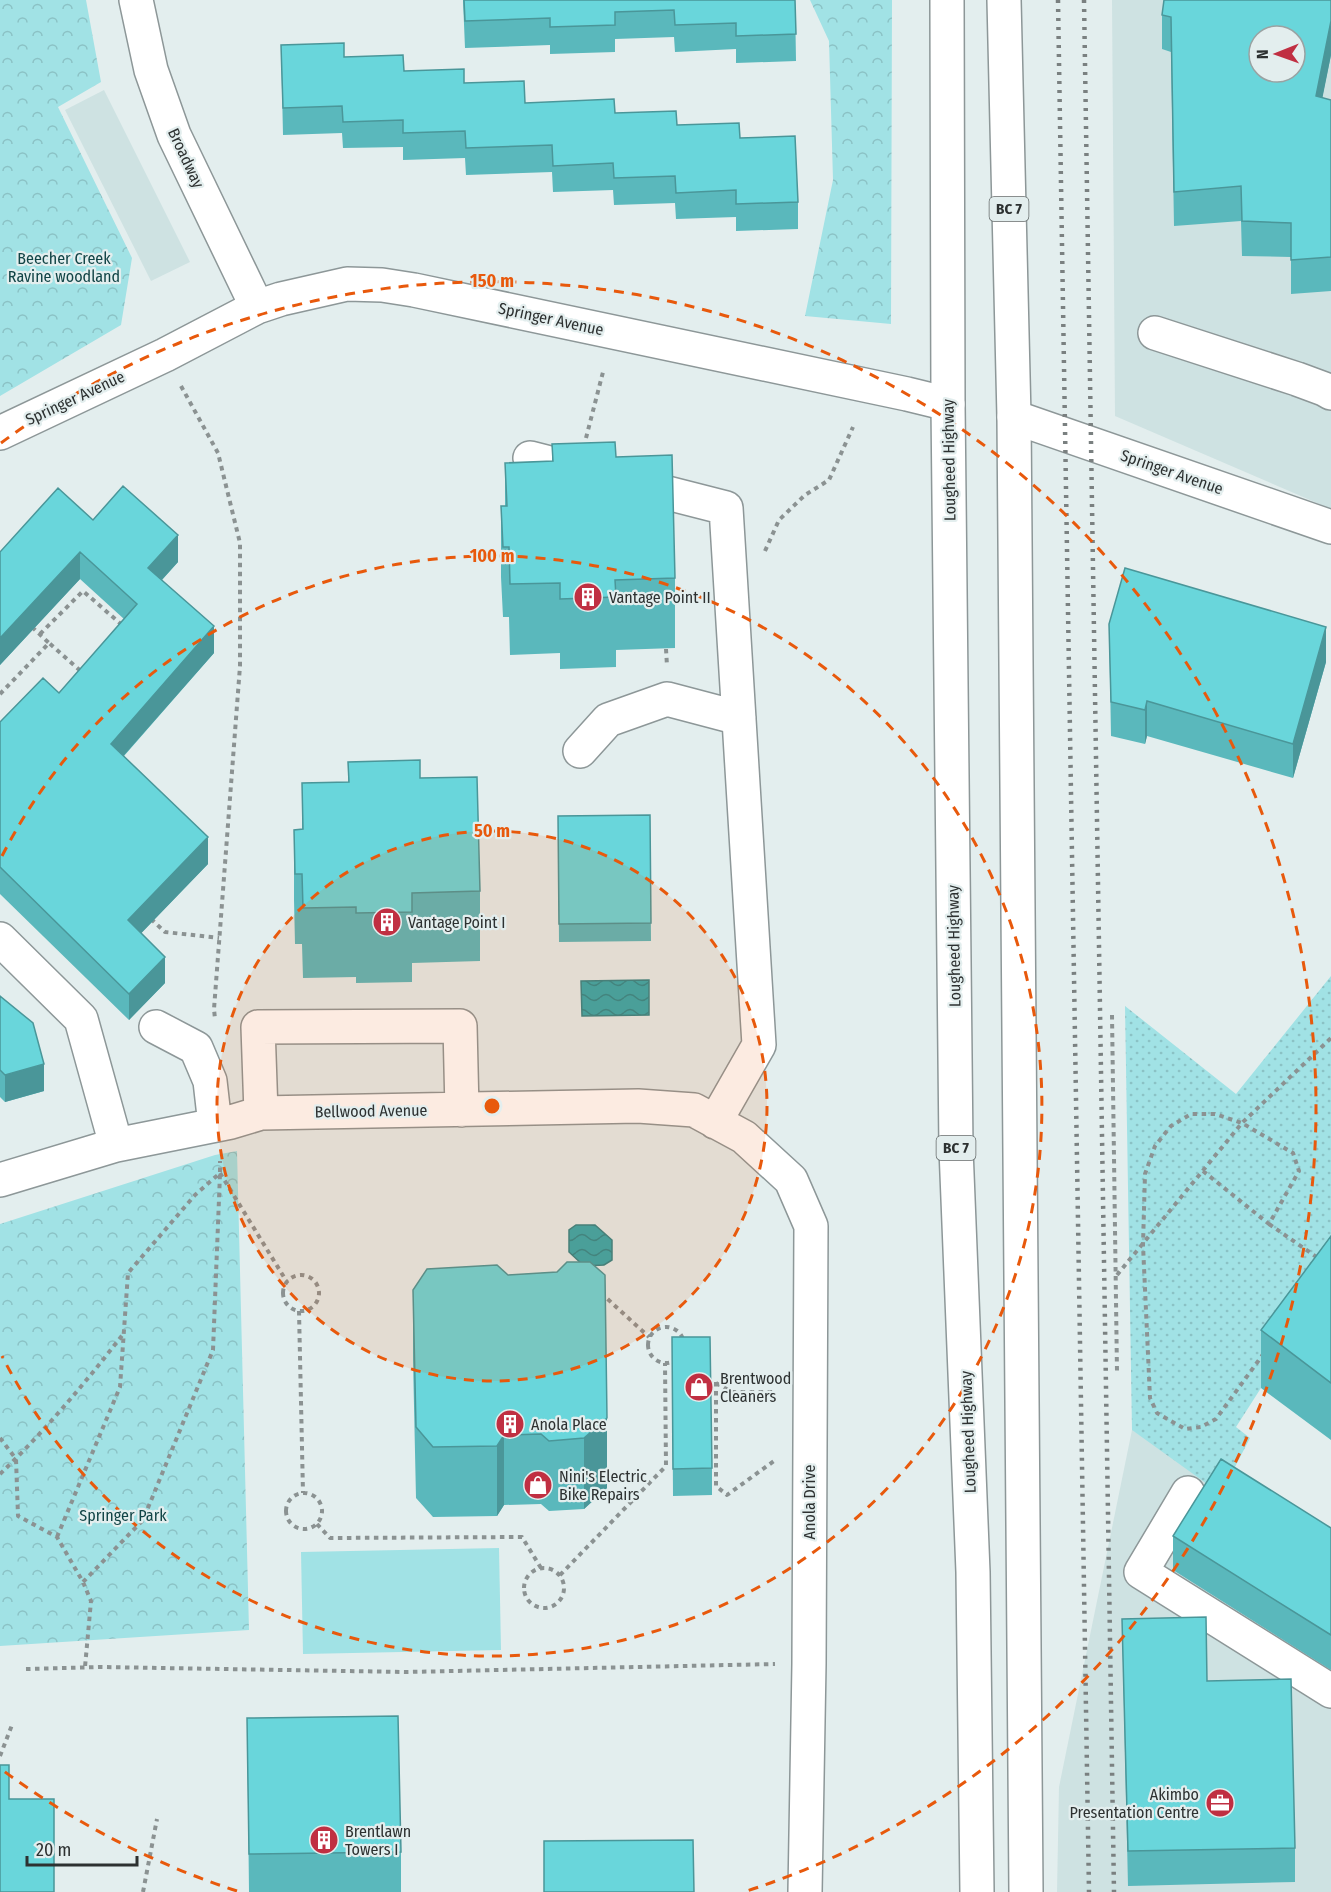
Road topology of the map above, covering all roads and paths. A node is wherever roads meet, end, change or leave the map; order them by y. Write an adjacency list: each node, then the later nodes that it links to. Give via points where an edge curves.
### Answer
1 (136, 0): 4 (main road, Broadway, via 151,70 174,135)
2 (947, 0): 9 (main road, Lougheed Highway / BC 7)
3 (1004, 0): 10 (main road, BC 7)
4 (257, 307): 6 (main road, Springer Avenue); 9 (main road, Springer Avenue, via 347,285 403,288)
5 (1155, 333): 8 (main road)
6 (165, 355): 12 (main road, Springer Avenue); 29 (path, via 218,453 240,543 240,666)
7 (603, 372): 13 (path)
8 (1331, 393)
9 (948, 404): 77 (main road, Lougheed Highway / BC 7, via 956,1149 974,1572)
10 (1014, 417): 15 (main road, Springer Avenue); 78 (main road, BC 7)
11 (853, 428): 16 (path, via 829,480 805,495 779,520 761,562)
12 (0, 433)
13 (585, 442)
14 (531, 458): 16 (main road, via 726,508)
15 (1331, 526)
16 (729, 564): 26 (main road)
17 (24, 620): 19 (path)
18 (125, 628): 19 (path, via 83,591)
19 (40, 634): 20 (path)
20 (49, 643): 22 (path); 25 (path)
21 (89, 664): 22 (path)
22 (81, 671): 23 (path); 24 (path)
23 (87, 676)
24 (73, 679)
25 (0, 694)
26 (739, 718): 27 (main road, via 668,699 609,720); 37 (main road, via 759,1045)
27 (580, 752)
28 (148, 915): 29 (path, via 165,932)
29 (219, 938): 32 (path)
30 (0, 939): 40 (main road, via 81,1019)
31 (1112, 1014): 47 (path)
32 (216, 1020)
33 (156, 1027): 36 (main road, via 196,1048 210,1081)
34 (1331, 1038): 38 (path)
35 (462, 1110): 36 (main road, Bellwood Avenue); 36 (main road, via 460,1026 258,1027); 37 (main road, Bellwood Avenue, via 638,1106 694,1110)
36 (235, 1120): 40 (main road, Bellwood Avenue); 42 (path, via 219,1148)
37 (715, 1122): 39 (main road, Bellwood Avenue)
38 (1242, 1123): 41 (path); 44 (path, via 1293,1153 1299,1171); 45 (path, via 1215,1114 1191,1114 1171,1126 1155,1146 1145,1174)
39 (744, 1137): 68 (main road, Anola Drive, via 791,1179 811,1226)
40 (116, 1145): 43 (main road, Bellwood Avenue)
41 (1203, 1171): 44 (path); 45 (path)
42 (220, 1173): 48 (path); 51 (path, via 195,1195 128,1273); 67 (path, via 213,1350 143,1520)
43 (0, 1180)
44 (1269, 1224): 46 (path)
45 (1143, 1245): 47 (path); 53 (path, via 1150,1398 1157,1413 1185,1429 1201,1428 1216,1419)
46 (1320, 1260)
47 (1116, 1276): 55 (path)
48 (287, 1282): 50 (path, via 283,1292 286,1303); 50 (path, via 304,1275 318,1286 316,1304)
49 (592, 1293): 52 (path, via 601,1293)
50 (299, 1311): 61 (path)
51 (124, 1333): 59 (path); 64 (path, via 120,1387)
52 (649, 1337): 54 (path, via 650,1355); 54 (path, via 663,1326 675,1329 683,1338 681,1355)
53 (1265, 1352)
54 (665, 1363): 66 (path, via 666,1466)
55 (1118, 1372)
56 (781, 1392): 58 (path, via 732,1392 716,1382 716,1486 727,1495)
57 (0, 1438): 59 (path)
58 (780, 1457)
59 (16, 1459): 60 (path); 64 (path, via 18,1516)
60 (0, 1474)
61 (303, 1493): 63 (path, via 319,1501 322,1513); 63 (path, via 289,1502 288,1519 301,1529)
62 (1188, 1493): 71 (main road, via 1141,1572)
63 (317, 1524): 65 (path, via 330,1538 522,1537)
64 (57, 1537): 67 (path)
65 (541, 1568): 66 (path); 66 (path, via 529,1575 524,1587 527,1599 538,1608 550,1608 561,1600 565,1587)
66 (560, 1575)
67 (83, 1582): 69 (path, via 91,1601)
68 (808, 1664): 69 (path, via 407,1672); 76 (main road, Anola Drive)
69 (85, 1667): 70 (path)
70 (26, 1669)
71 (1331, 1691)
72 (12, 1725): 73 (path)
73 (0, 1756)
74 (157, 1819): 75 (path)
75 (143, 1892)
76 (805, 1892)
77 (977, 1892)
78 (1026, 1892)

